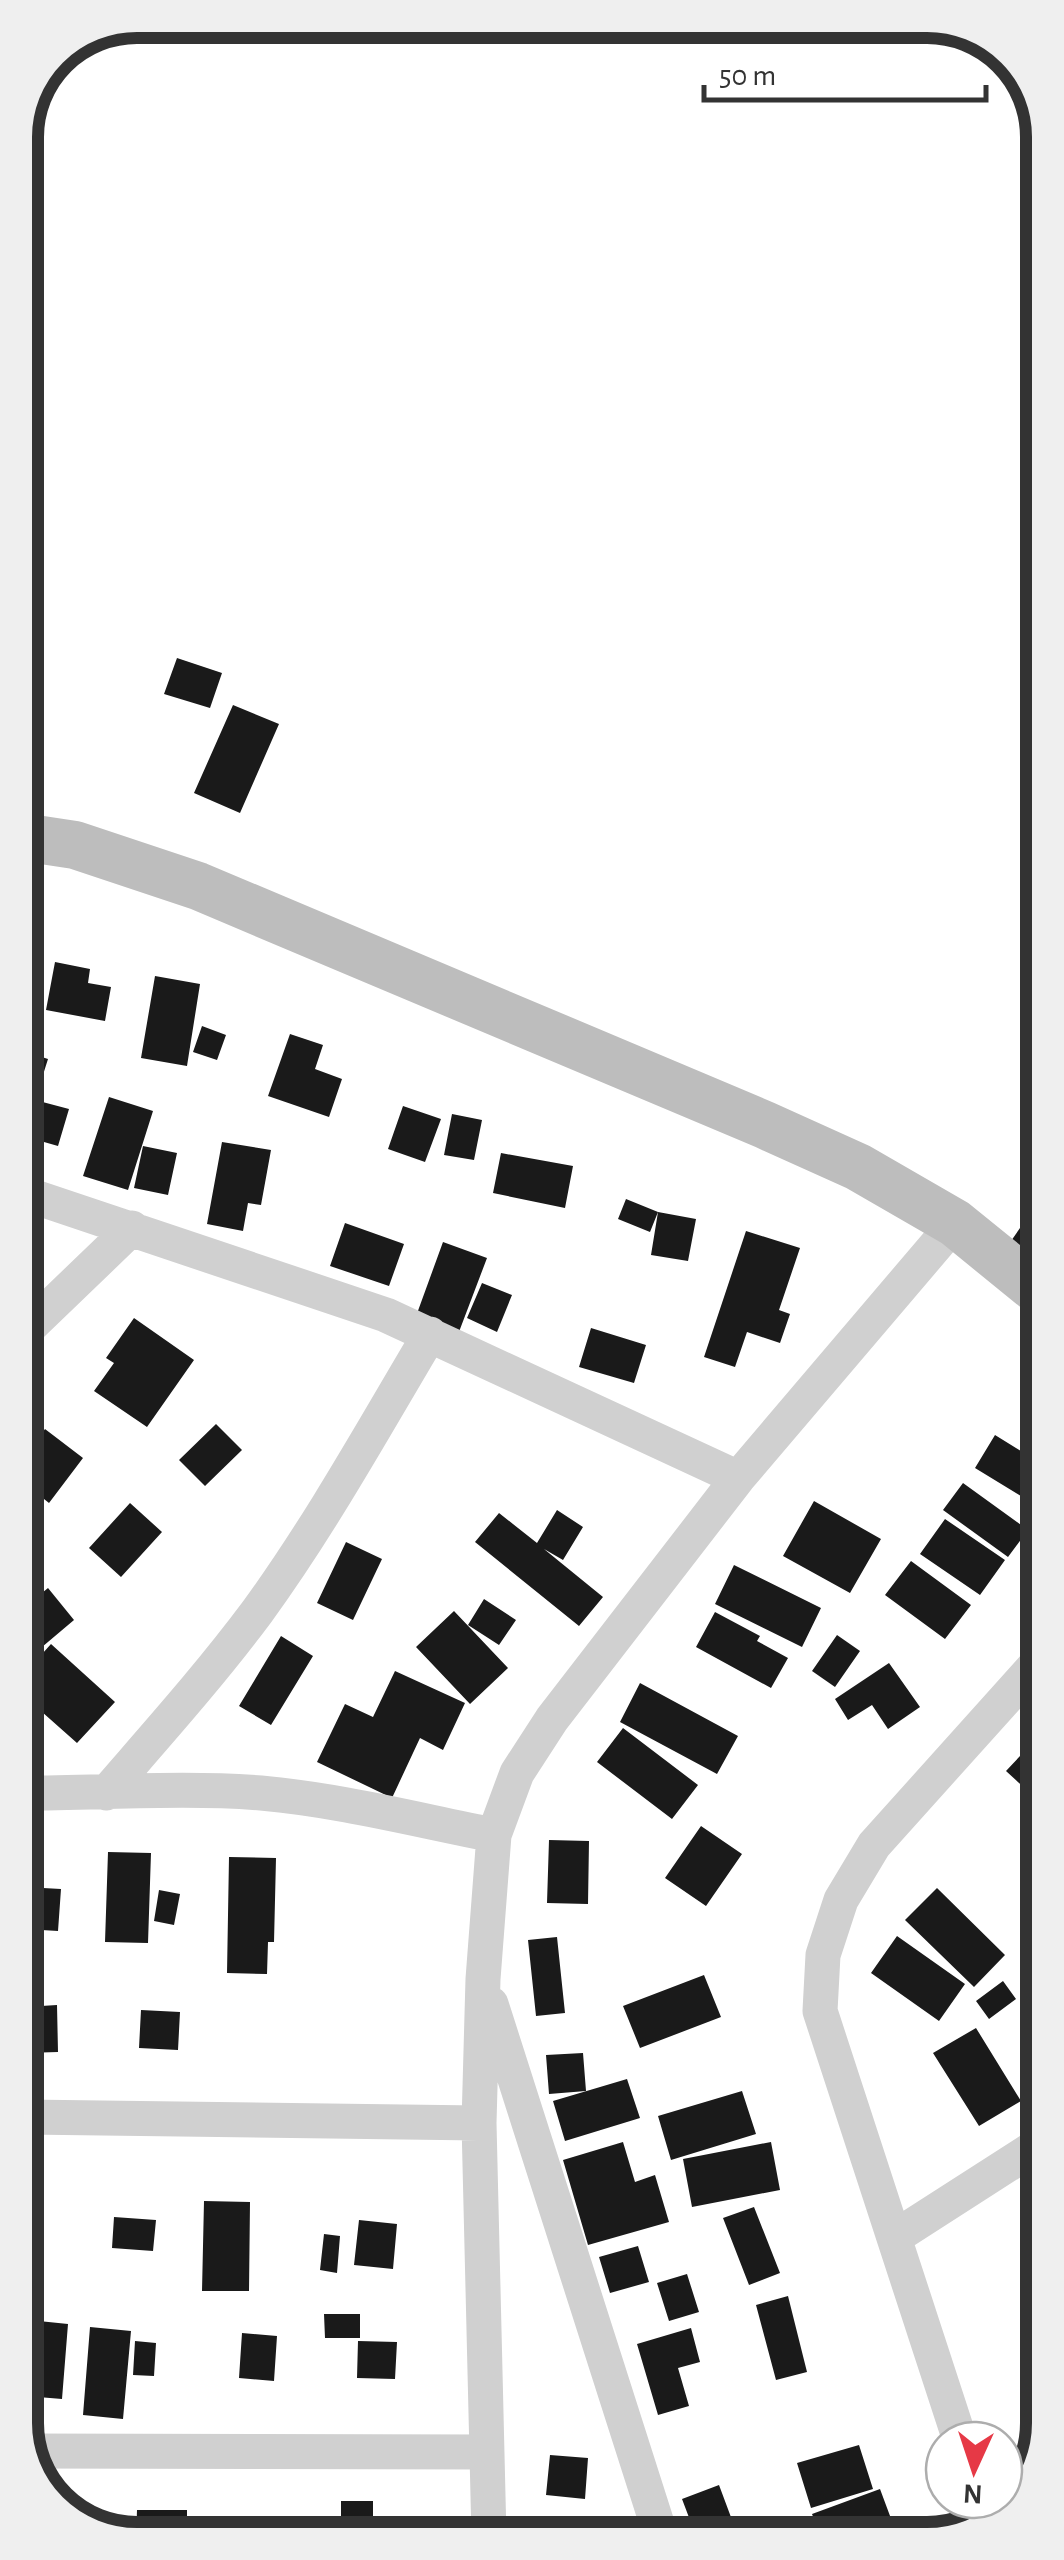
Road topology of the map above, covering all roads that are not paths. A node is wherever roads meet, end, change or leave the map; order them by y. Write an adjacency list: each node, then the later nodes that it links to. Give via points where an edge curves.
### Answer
1 (38, 839): 3 (street, via 198,886 765,1125 858,1167)
2 (38, 1199): 4 (street)
3 (954, 1223): 5 (street); 8 (street)
4 (132, 1228): 6 (street); 7 (street)
5 (1026, 1281)
6 (38, 1319)
7 (430, 1334): 8 (street); 11 (street, via 257,1612)
8 (738, 1478): 12 (street, via 552,1719 518,1774)
9 (1026, 1676): 17 (street, via 874,1845 842,1900 823,1955 820,2011)
10 (38, 1793): 11 (street)
11 (106, 1793): 12 (street, via 205,1790 316,1799)
12 (494, 1835): 13 (street)
13 (482, 1979): 15 (street); 22 (street)
14 (38, 2117): 15 (street)
15 (479, 2123): 20 (street)
16 (1026, 2153): 17 (street)
17 (896, 2236): 18 (street)
18 (954, 2420)
19 (42, 2451): 20 (street)
20 (486, 2452): 21 (street)
21 (488, 2522)
22 (657, 2522)

